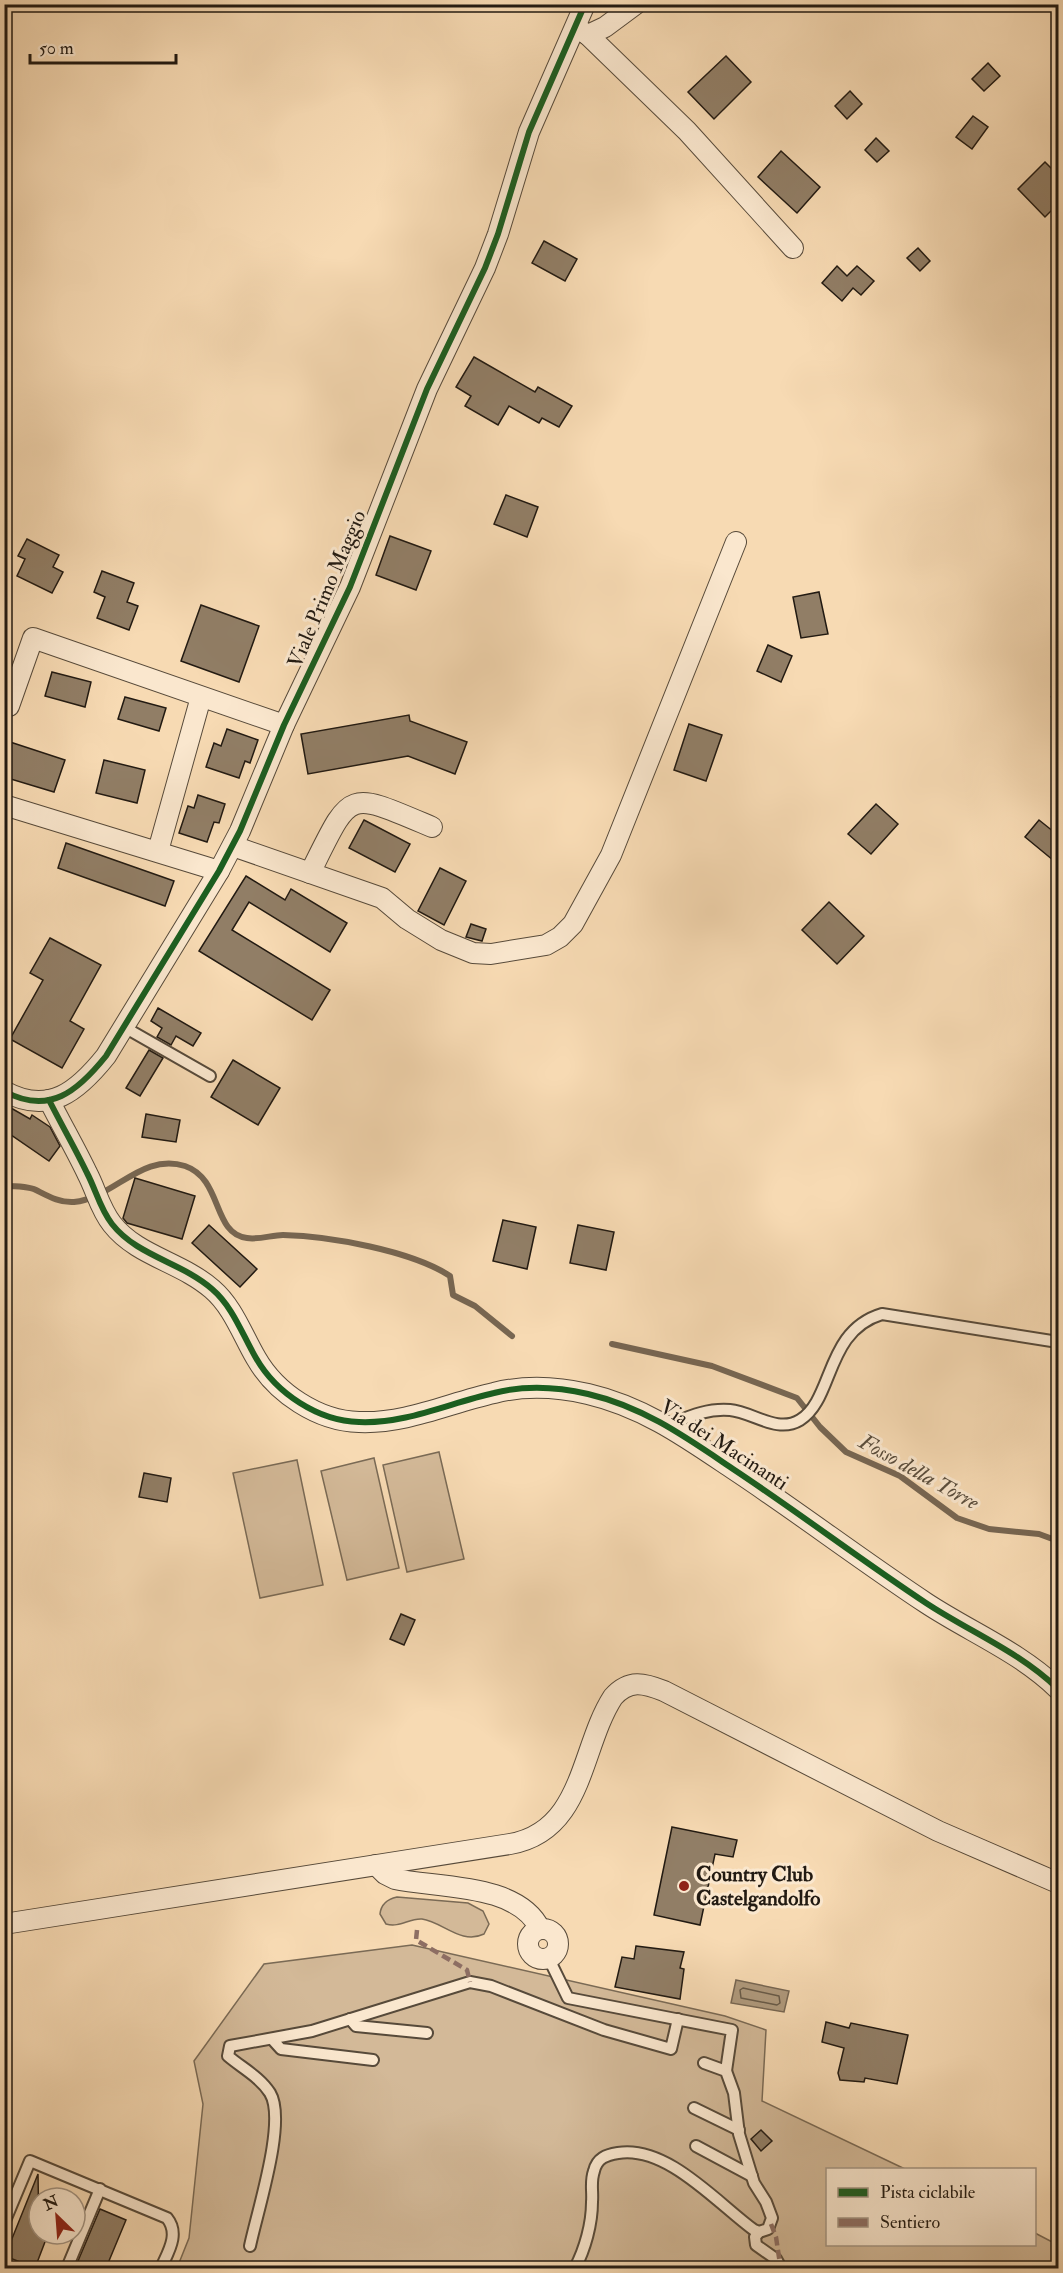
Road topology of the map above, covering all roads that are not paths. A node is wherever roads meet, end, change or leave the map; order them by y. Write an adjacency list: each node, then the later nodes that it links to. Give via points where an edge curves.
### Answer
1 (585, 4): 3 (street, Viale Primo Maggio)
2 (636, 4): 3 (street, via 605,27)
3 (582, 31): 4 (street, via 687,131); 8 (street, Viale Primo Maggio, via 529,132 485,268 427,389 350,587)
4 (793, 248)
5 (736, 542): 14 (street, via 611,855 573,924 560,937 546,945 473,953 441,940 382,898)
6 (201, 697): 7 (street, via 33,638); 8 (street); 12 (street)
7 (9, 706)
8 (284, 725): 11 (street, Viale Primo Maggio)
9 (4, 805): 12 (street)
10 (432, 827): 14 (street, via 381,805 358,801 338,817)
11 (233, 846): 13 (street, Viale Primo Maggio); 14 (street)
12 (158, 851): 13 (street)
13 (219, 871): 15 (street, Viale Primo Maggio)
14 (310, 873)
15 (124, 1027): 16 (lane); 18 (street, Viale Primo Maggio, via 86,1080 73,1091)
16 (210, 1076)
17 (4, 1091): 18 (street, Viale Primo Maggio, via 31,1102)
18 (49, 1100): 20 (street, Via dei Macinanti, via 107,1218 130,1242 215,1292 269,1377 288,1395 320,1413 347,1422 389,1420 498,1392 552,1388 613,1401)
19 (1059, 1342): 20 (lane, via 882,1314 851,1334 814,1404 795,1422 780,1425 739,1412 712,1410)
20 (668, 1425): 21 (street, Via dei Macinanti, via 927,1604 1024,1661)
21 (1059, 1689)
22 (376, 1865): 23 (street, via 518,1843 542,1834 571,1796 613,1697 638,1682 664,1691 938,1831); 24 (street); 25 (street, via 395,1879 476,1889 524,1910 540,1929 557,1938 558,1948)
23 (1059, 1882)
24 (4, 1924)
25 (549, 1959): 27 (lane, via 568,1998)
26 (350, 2019): 27 (lane, via 470,1982 670,2049); 28 (lane, via 356,2026); 29 (lane)
27 (678, 2019): 32 (lane, via 732,2030)
28 (427, 2033)
29 (272, 2039): 30 (lane, via 281,2049); 40 (lane, via 235,2044 228,2050 228,2056 269,2091 277,2113)
30 (374, 2060)
31 (704, 2063): 32 (lane)
32 (726, 2071): 34 (lane, via 734,2093)
33 (694, 2108): 34 (lane)
34 (739, 2130): 36 (lane)
35 (696, 2146): 36 (lane)
36 (752, 2176): 39 (lane, via 772,2218 768,2229)
37 (100, 2189): 38 (lane, via 30,2161); 41 (lane); 42 (lane, via 157,2212 171,2224 173,2240)
38 (4, 2223)
39 (759, 2232): 43 (lane, via 670,2165 634,2152 608,2155 600,2158 593,2172 589,2226); 44 (lane, via 756,2246 776,2259)
40 (250, 2246)
41 (67, 2268)
42 (161, 2268)
43 (574, 2268)
44 (781, 2268)

